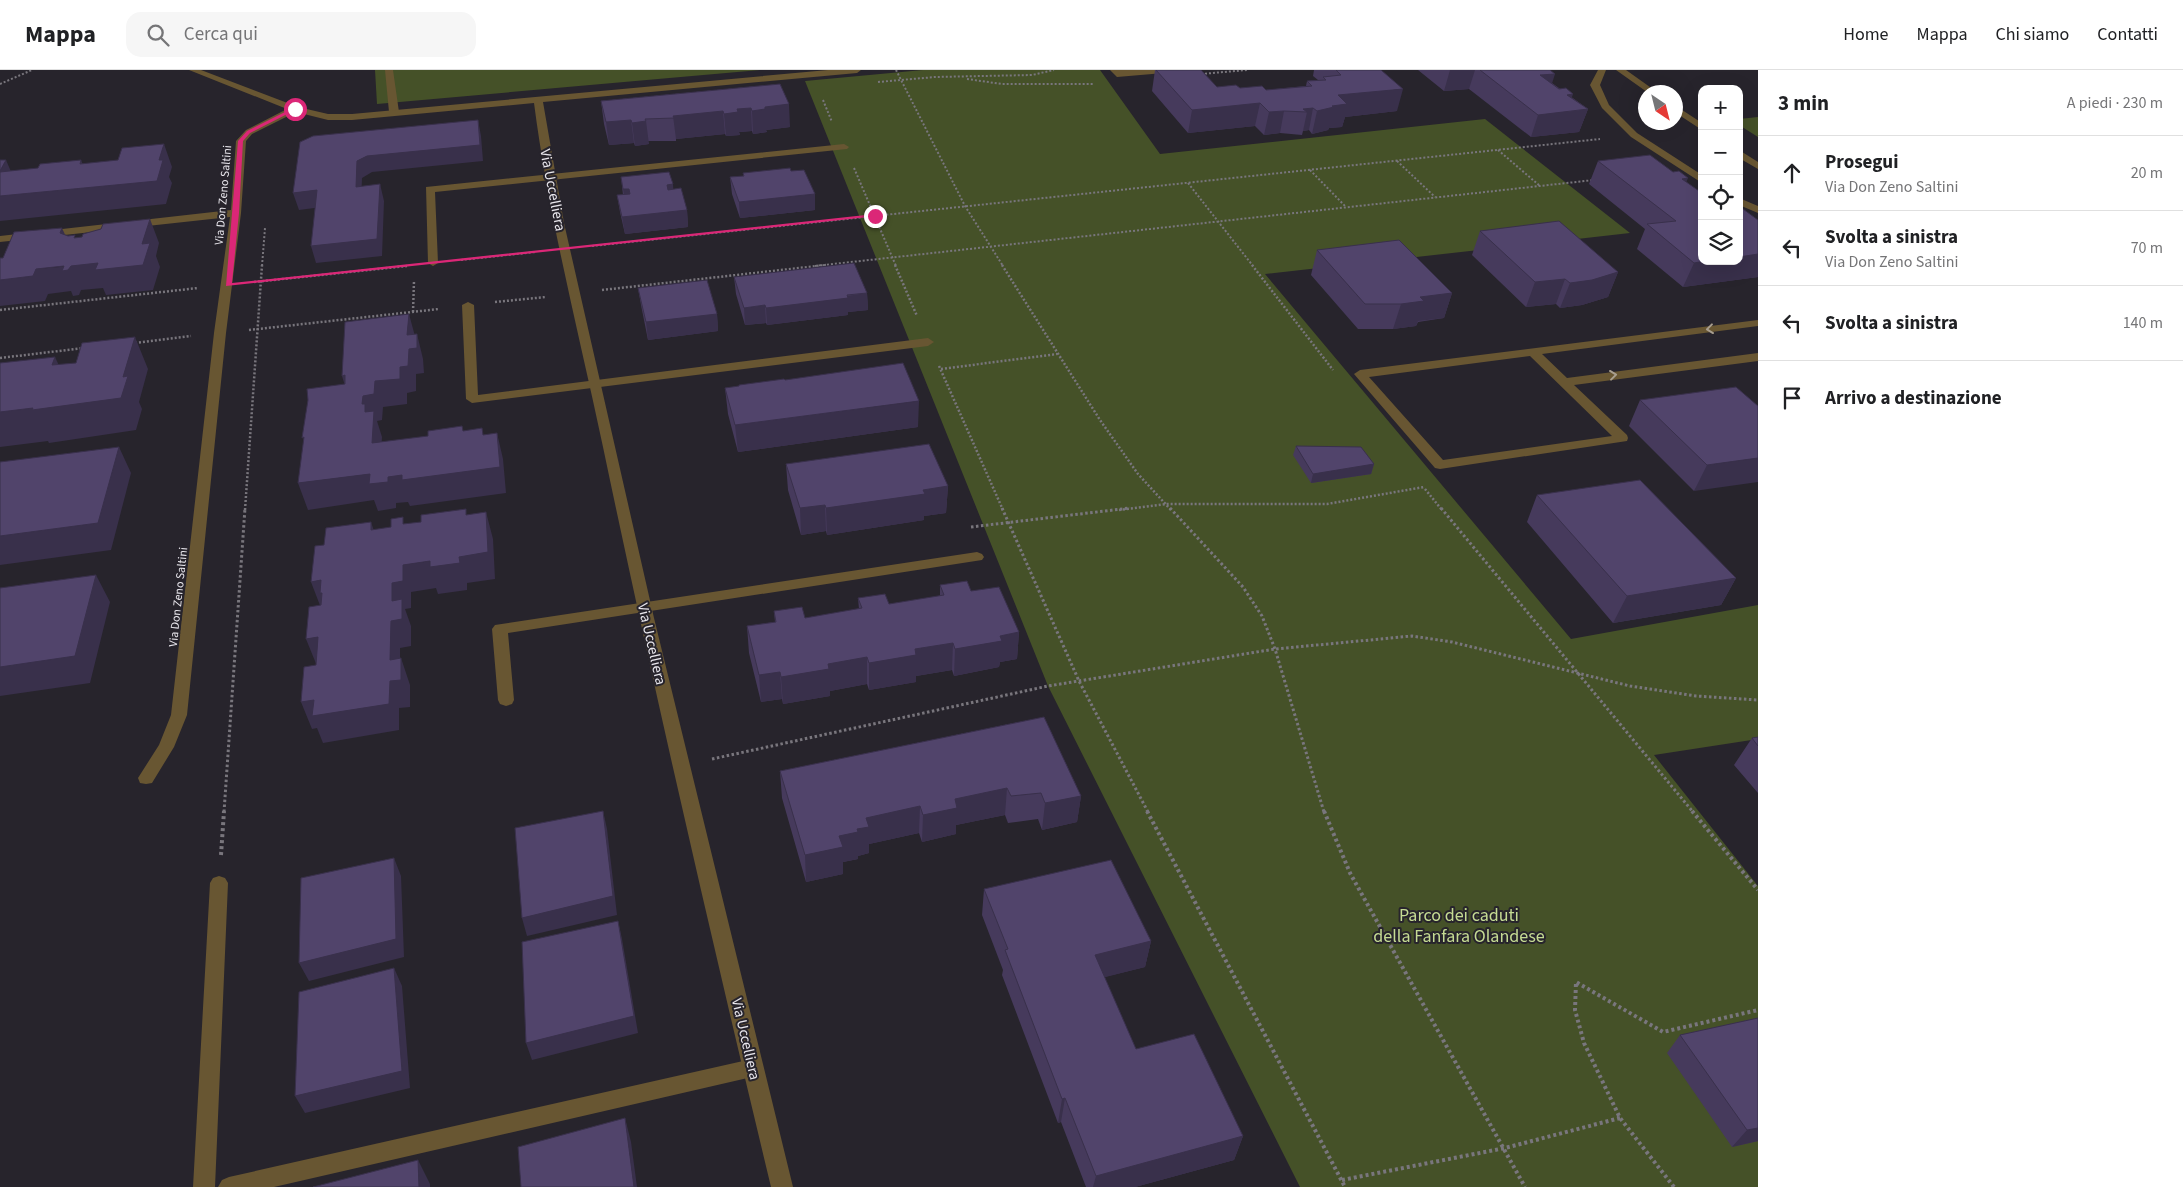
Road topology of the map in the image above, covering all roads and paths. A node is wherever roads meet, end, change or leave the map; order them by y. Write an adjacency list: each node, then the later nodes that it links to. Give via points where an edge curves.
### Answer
1 (32, 70): 13 (path)
2 (193, 70): 17 (street)
3 (389, 70): 18 (street)
4 (858, 70): 16 (street)
5 (896, 70): 11 (path)
6 (1054, 70): 11 (path, via 1032,74)
7 (1114, 70): 8 (street, via 1117,74)
8 (1164, 70)
9 (1602, 70): 21 (street, via 1595,85 1606,106)
10 (1620, 70): 14 (street)
11 (902, 80): 12 (path); 35 (path)
12 (874, 82)
13 (0, 84)
14 (1642, 85)
15 (821, 96): 22 (path)
16 (538, 99): 18 (street); 28 (street, Via Uccelliera)
17 (295, 109): 18 (street, via 328,117); 38 (street, Via Don Zeno Saltini, via 249,132 241,141)
18 (394, 112)
19 (1683, 114): 20 (street)
20 (1698, 124)
21 (1634, 135): 23 (path); 29 (street)
22 (844, 147): 28 (street); 39 (path)
23 (1497, 150): 25 (path); 32 (path)
24 (1743, 156): 26 (street)
25 (1397, 160): 27 (path); 33 (path)
26 (1758, 166)
27 (1310, 170): 31 (path); 36 (path)
28 (548, 176): 44 (street, Via Uccelliera); 46 (street, via 430,189)
29 (1698, 177)
30 (1598, 179): 32 (path)
31 (1187, 183): 35 (path); 40 (path)
32 (1540, 186): 33 (path)
33 (1435, 197): 36 (path)
34 (1743, 203): 37 (street)
35 (966, 206): 39 (path); 43 (path)
36 (1346, 207): 40 (path)
37 (1758, 210)
38 (236, 213): 42 (street); 49 (street, Via Don Zeno Saltini)
39 (875, 216): 44 (path); 45 (path)
40 (1218, 222): 43 (path); 65 (path)
41 (265, 224): 48 (path)
42 (0, 239)
43 (992, 247): 45 (path); 61 (path)
44 (566, 249): 46 (path); 50 (street, Via Uccelliera)
45 (891, 258): 50 (path); 57 (path)
46 (433, 263): 47 (path)
47 (415, 265): 48 (path); 53 (path)
48 (261, 282): 49 (path); 55 (path)
49 (228, 285): 52 (path); 56 (street, Via Don Zeno Saltini)
50 (575, 293): 51 (path); 67 (street, Via Uccelliera)
51 (468, 305): 53 (path); 67 (street, via 472,399)
52 (0, 310)
53 (413, 312): 55 (path)
54 (1758, 323): 60 (street, one-way to 60)
55 (257, 329): 56 (path); 82 (path)
56 (220, 333): 58 (path); 81 (street, Via Don Zeno Saltini, via 179,716 166,747)
57 (928, 342): 64 (path); 67 (street)
58 (134, 343)
59 (86, 348): 63 (path)
60 (1532, 351): 66 (street); 68 (street, via 1360,374)
61 (1057, 354): 64 (path); 71 (path, via 1138,474)
62 (1758, 357): 66 (street, one-way to 62)
63 (0, 358)
64 (940, 369): 72 (path)
65 (1333, 370)
66 (1565, 382): 68 (street, via 1622,438)
67 (596, 384): 74 (street, Via Uccelliera)
68 (1440, 465): 70 (path, via 1442,484)
69 (1418, 480): 70 (path)
70 (1424, 487): 71 (path, via 1327,504); 76 (path)
71 (1167, 504): 72 (path); 75 (path, via 1243,587 1262,616)
72 (1007, 522): 73 (path, via 966,528); 77 (path)
73 (977, 557): 74 (street)
74 (644, 608): 78 (street, via 500,629); 80 (street, Via Uccelliera)
75 (1275, 649): 76 (path, via 1412,636 1452,642); 77 (path); 87 (path, via 1325,815 1350,873)
76 (1574, 671): 79 (path, via 1630,686 1696,696); 83 (path)
77 (1079, 681): 80 (path); 88 (path)
78 (506, 700)
79 (1758, 700)
80 (681, 765): 85 (street, Via Uccelliera)
81 (146, 778)
82 (219, 883): 89 (street)
83 (1758, 890)
84 (1758, 1010): 86 (path, via 1663,1032 1576,982 1575,1010 1584,1043)
85 (752, 1068): 90 (street); 91 (street, Via Uccelliera)
86 (1620, 1118): 87 (path); 94 (path)
87 (1505, 1148): 88 (path); 93 (path)
88 (1342, 1180): 92 (path)
89 (204, 1187)
90 (230, 1187)
91 (782, 1187)
92 (1345, 1187)
93 (1525, 1187)
94 (1674, 1187)

